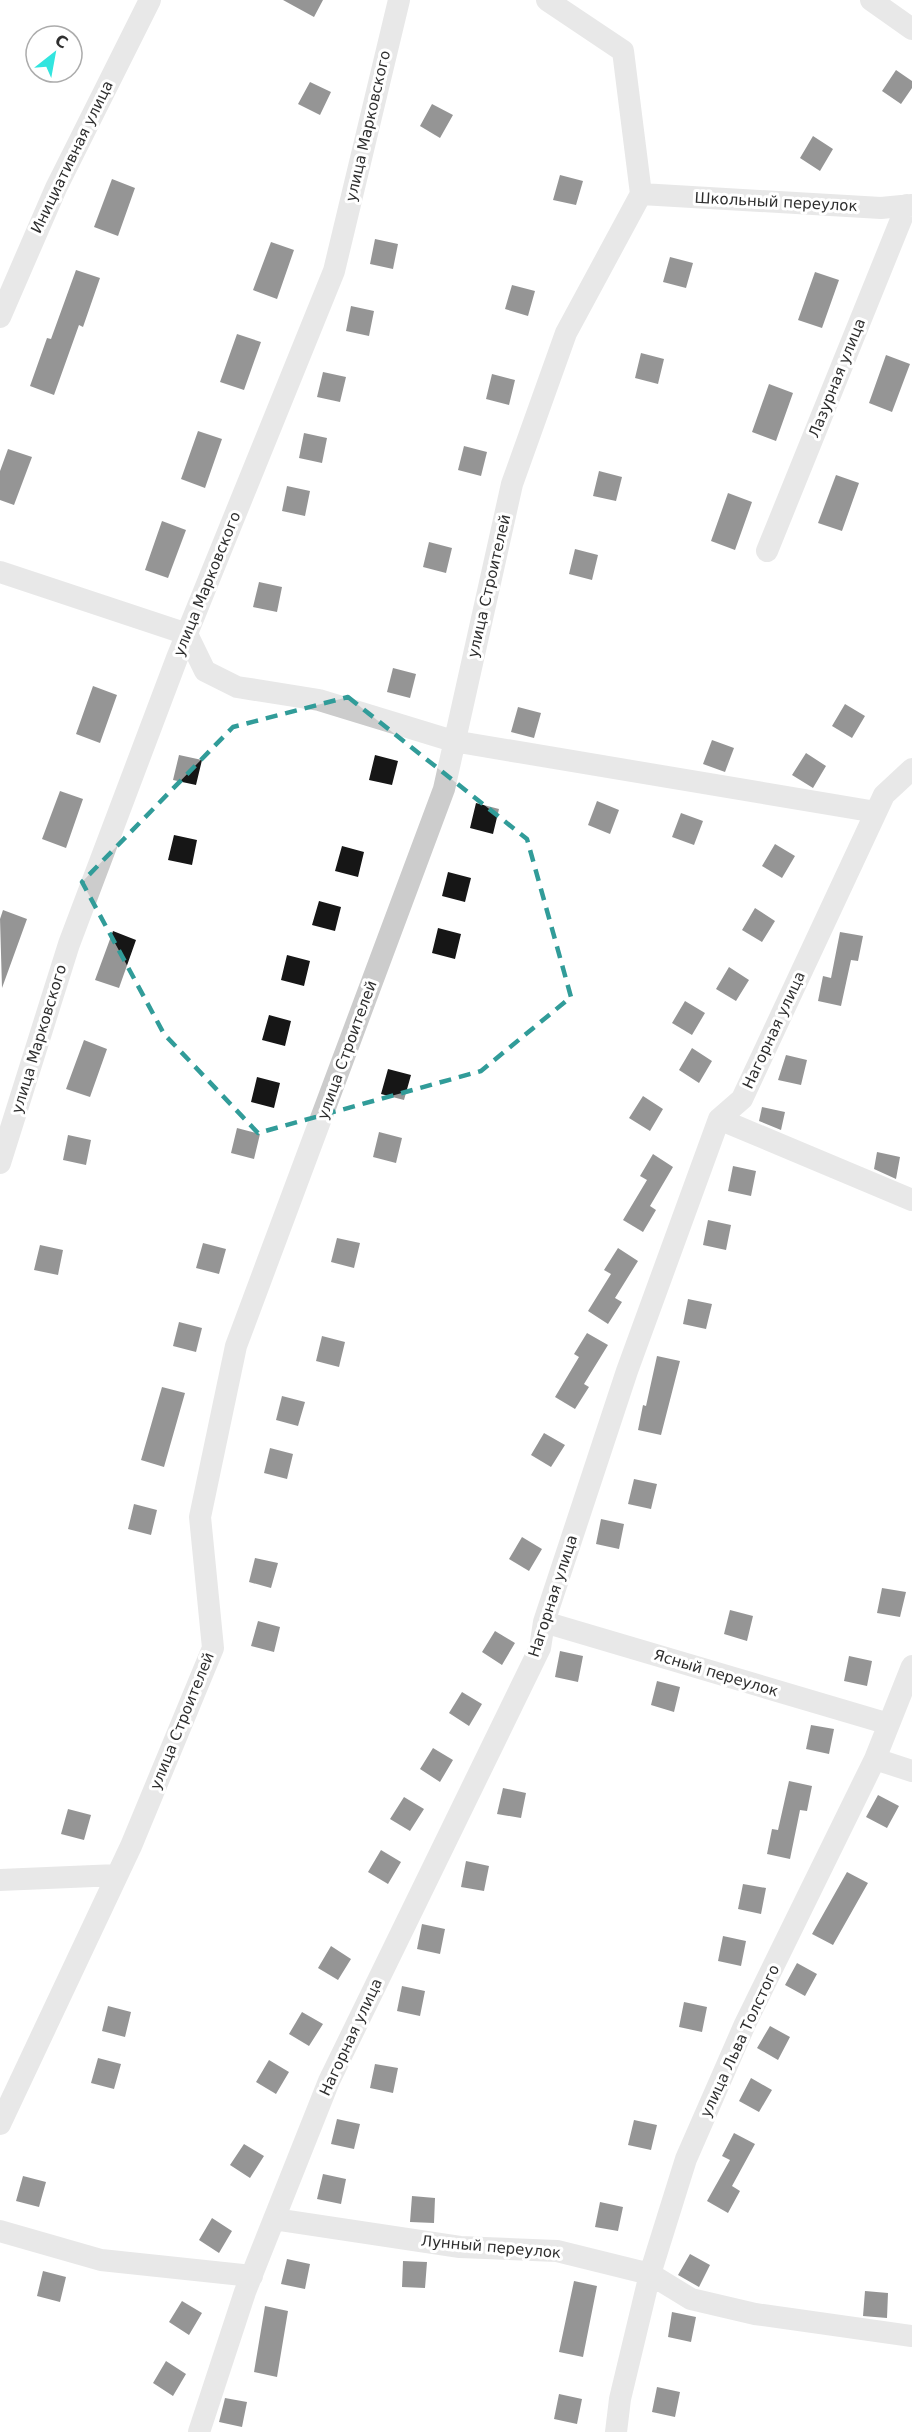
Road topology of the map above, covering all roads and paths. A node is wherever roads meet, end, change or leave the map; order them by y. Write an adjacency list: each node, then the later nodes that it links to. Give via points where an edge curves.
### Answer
1 (150, 0): 8 (lane, Инициативная улица, via 56,188)
2 (399, 0): 11 (lane, улица Марковского, via 334,271)
3 (547, 0): 6 (lane, via 623,51)
4 (871, 0): 5 (lane)
5 (912, 29)
6 (641, 194): 7 (lane, Школьный переулок, via 881,208); 12 (lane, улица Строителей, via 566,333 512,484)
7 (909, 205): 9 (lane, Лазурная улица)
8 (0, 317)
9 (767, 551)
10 (0, 572): 11 (lane)
11 (187, 634): 12 (lane, via 204,671 237,687 319,700); 16 (lane, улица Марковского, via 69,944)
12 (453, 741): 14 (lane); 23 (lane, улица Строителей, via 444,789 236,1346 200,1516 213,1648)
13 (912, 769): 14 (lane, Нагорная улица, via 884,795)
14 (876, 812): 15 (lane, Нагорная улица, via 742,1099)
15 (719, 1119): 17 (lane); 18 (lane, Нагорная улица, via 627,1371)
16 (0, 1163)
17 (912, 1200)
18 (544, 1622): 20 (lane, Ясный переулок); 26 (lane, Нагорная улица, via 540,1648 329,2080)
19 (912, 1666): 20 (lane, улица Льва Толстого)
20 (888, 1724): 21 (lane, улица Льва Толстого)
21 (875, 1759): 22 (lane); 28 (lane, улица Льва Толстого, via 745,2024 686,2159)
22 (912, 1771)
23 (117, 1875): 24 (lane); 25 (lane, улица Строителей)
24 (0, 1880)
25 (0, 2124)
26 (274, 2219): 28 (lane, Лунный переулок, via 460,2247 556,2251); 29 (lane, Нагорная улица)
27 (0, 2231): 29 (lane, via 101,2260)
28 (650, 2274): 30 (lane, Лунный переулок, via 690,2300 755,2314); 32 (lane, улица Льва Толстого, via 620,2399)
29 (252, 2276): 31 (lane, Нагорная улица)
30 (912, 2336)
31 (199, 2432)
32 (616, 2432)

